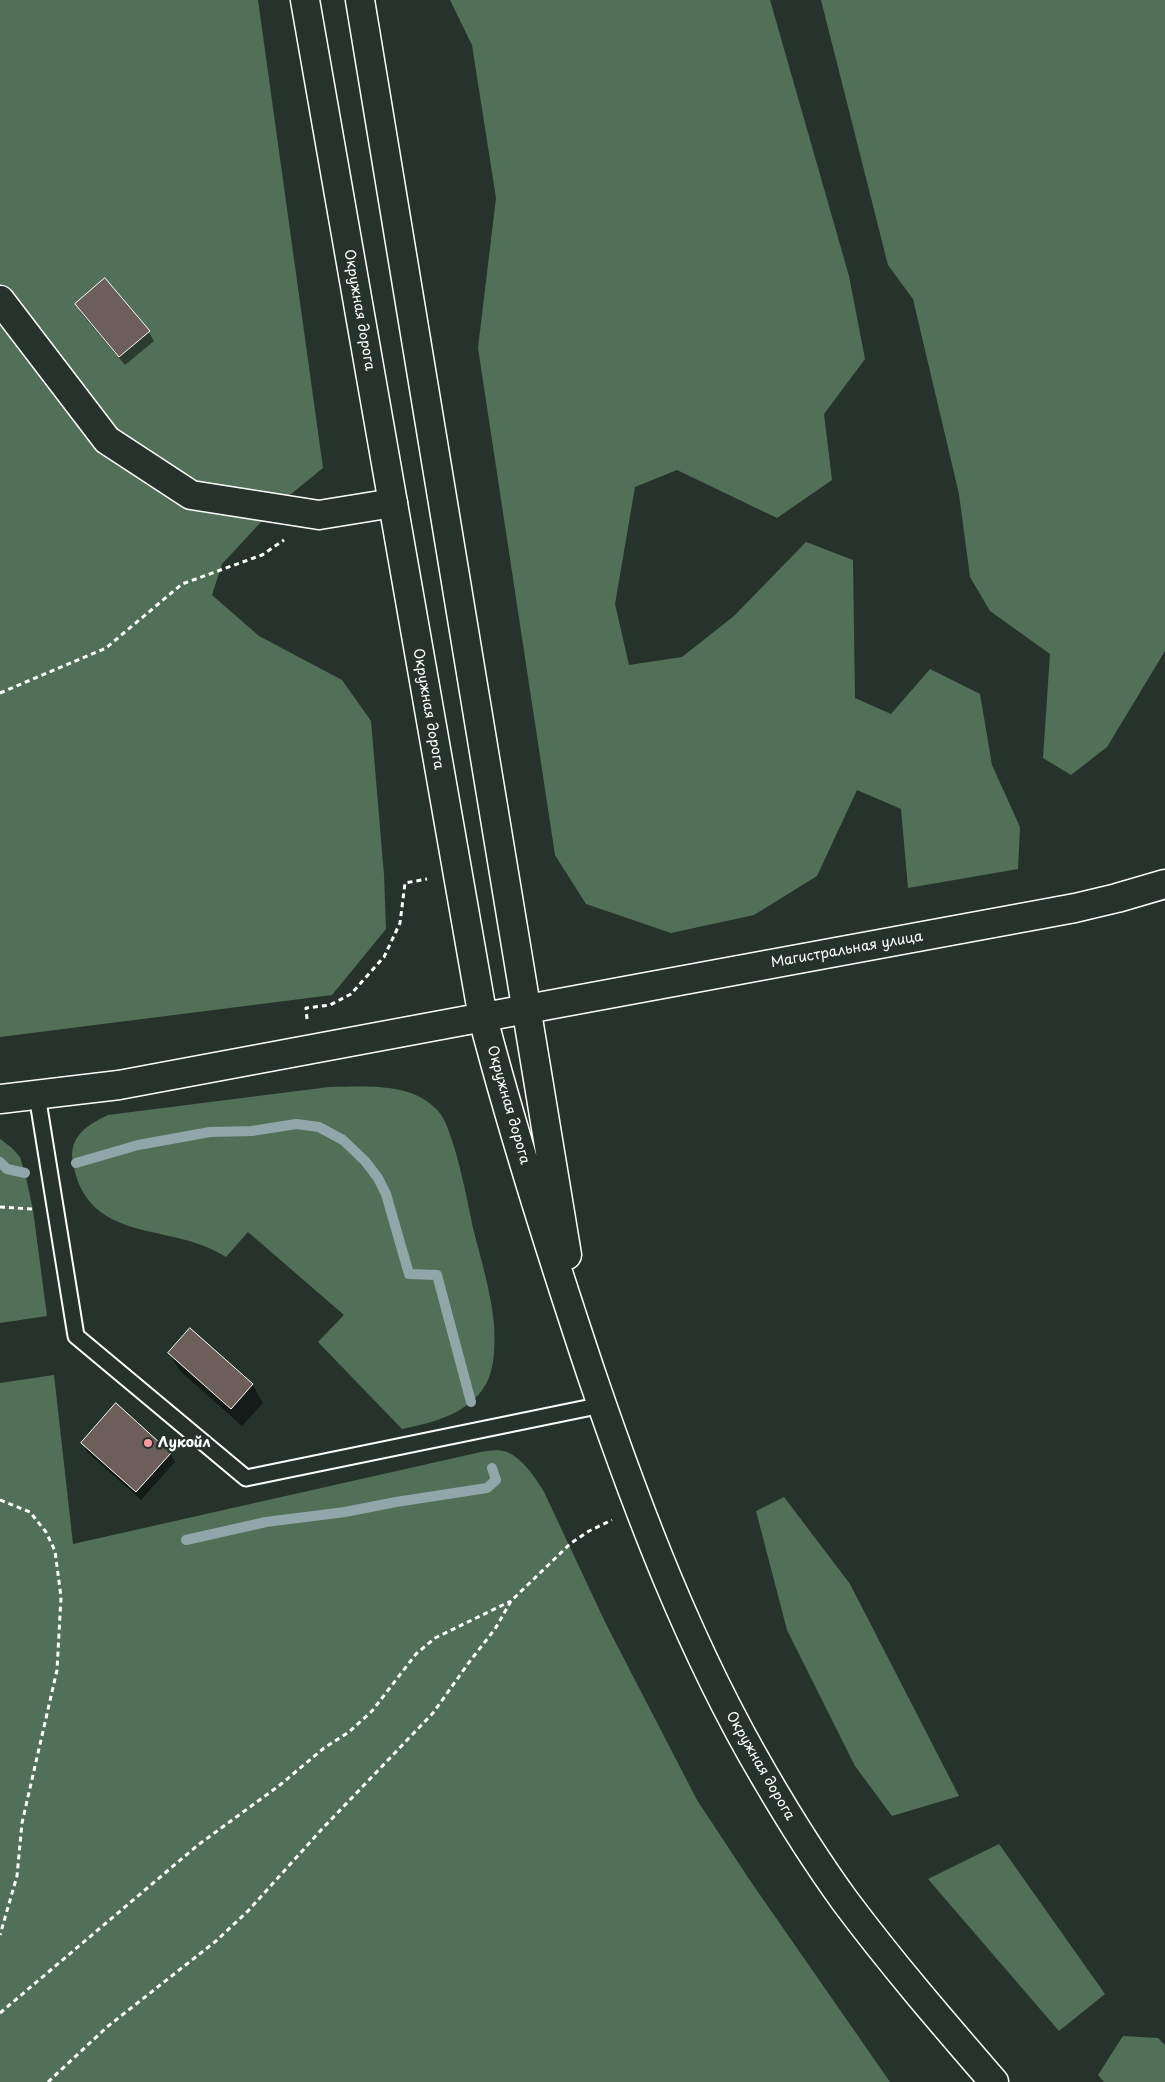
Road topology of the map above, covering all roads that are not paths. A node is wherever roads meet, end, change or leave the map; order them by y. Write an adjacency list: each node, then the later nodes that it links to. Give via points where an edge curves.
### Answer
1 (305, 0): 4 (main road, Окружная дорога)
2 (360, 0): 6 (main road, Окружная дорога)
3 (0, 300): 4 (main road, via 107,440 191,495 320,516)
4 (393, 503): 7 (main road, Окружная дорога)
5 (1165, 884): 6 (main road, Магистральная улица, via 1074,908)
6 (528, 1009): 7 (main road, Магистральная улица); 10 (main road, Окружная дорога, via 570,1275)
7 (482, 1018): 8 (main road, Магистральная улица, via 119,1084); 10 (main road, Окружная дорога, via 562,1288)
8 (37, 1095): 9 (main road, Магистральная улица); 10 (lane, via 76,1336 246,1478)
9 (0, 1099)
10 (602, 1405): 11 (main road, Окружная дорога, via 639,1507 725,1706 791,1820 856,1915)
11 (994, 2082)

